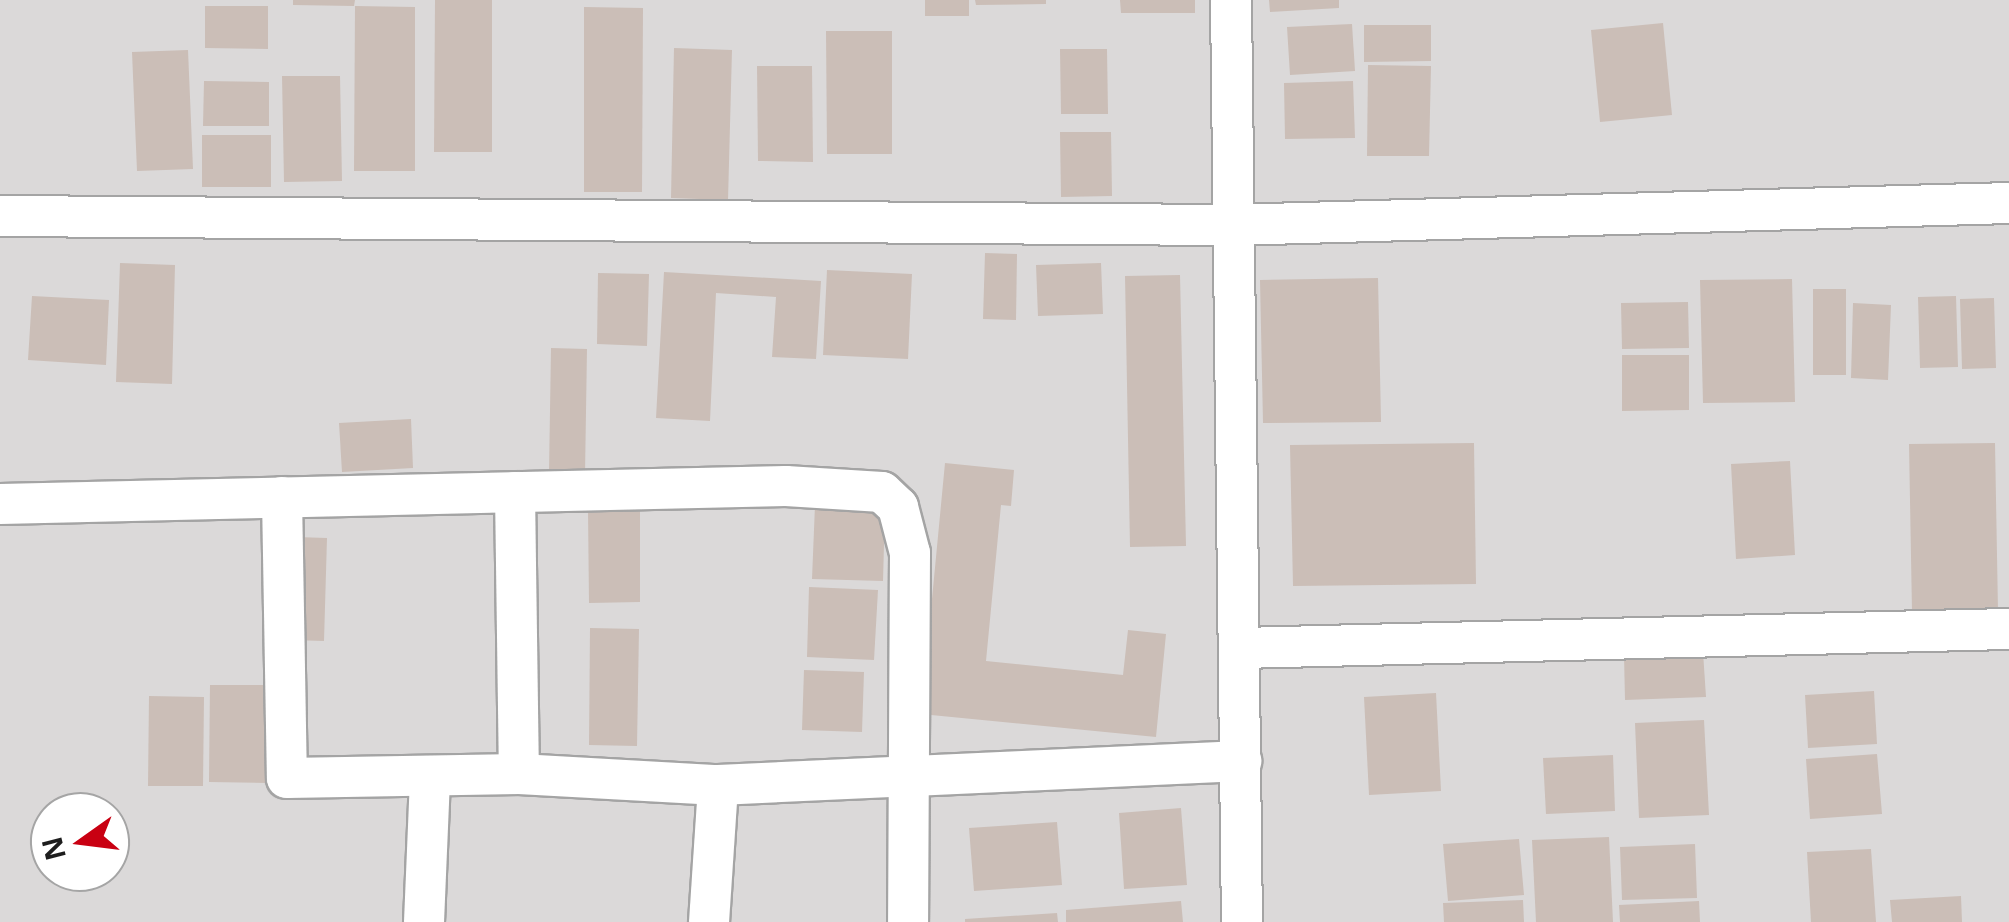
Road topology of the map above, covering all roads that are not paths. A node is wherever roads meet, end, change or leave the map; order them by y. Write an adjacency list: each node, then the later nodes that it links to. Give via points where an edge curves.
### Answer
1 (1232, 0): 4 (street)
2 (2009, 203): 4 (street)
3 (0, 216): 4 (street)
4 (1232, 225): 9 (street)
5 (515, 492): 6 (street); 11 (street); 13 (street, via 786,486 882,492 898,507 910,553)
6 (282, 498): 7 (street); 12 (street, via 288,778)
7 (0, 504)
8 (2009, 629): 9 (street)
9 (1241, 648): 10 (street)
10 (1241, 761): 13 (street); 18 (street)
11 (519, 774): 12 (street); 14 (street)
12 (430, 776): 15 (street)
13 (909, 778): 14 (street); 17 (street)
14 (718, 785): 16 (street)
15 (424, 922)
16 (709, 922)
17 (908, 922)
18 (1242, 922)

